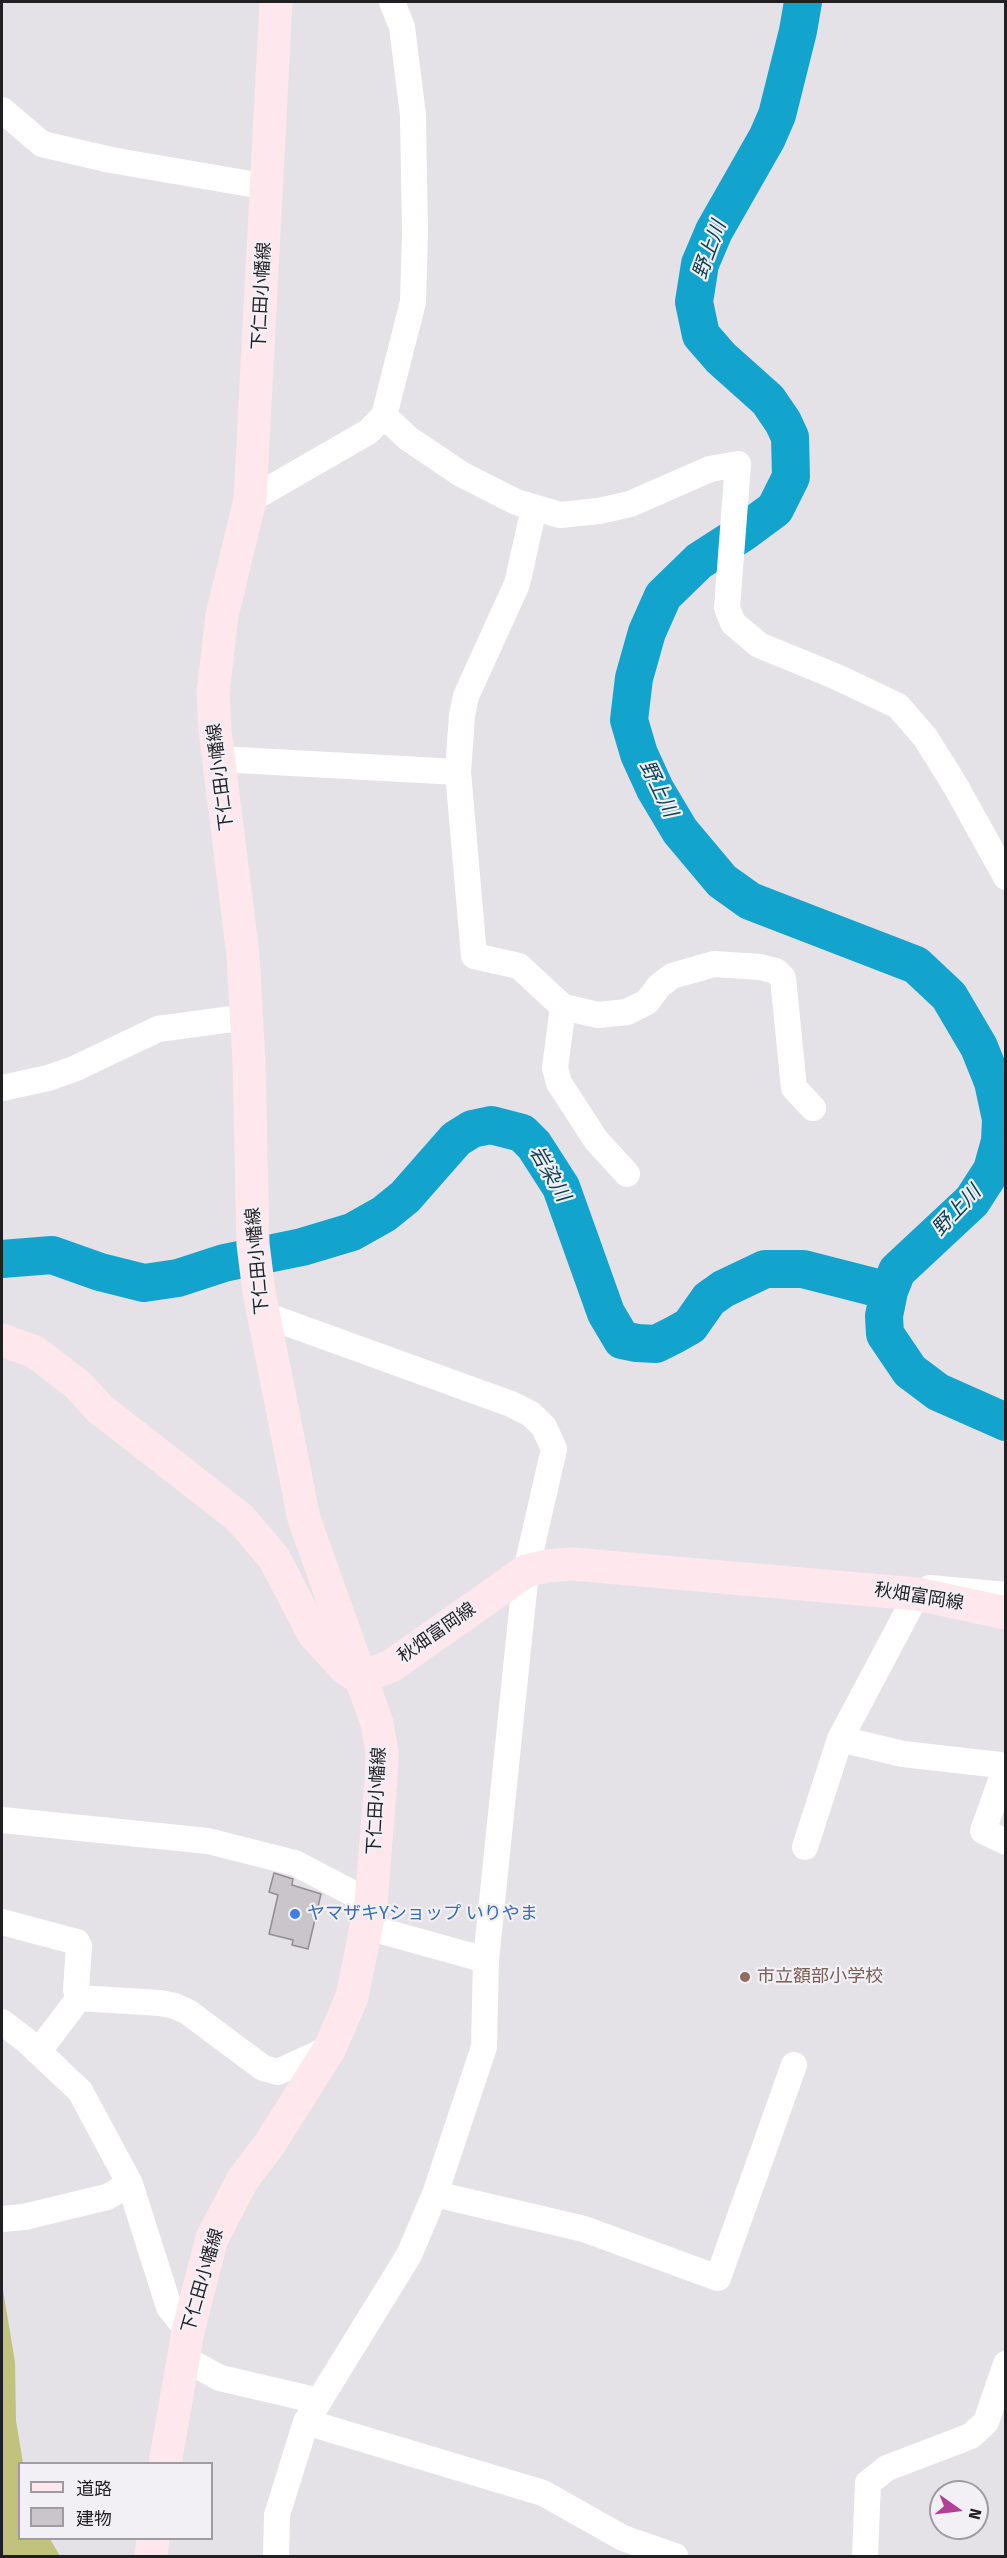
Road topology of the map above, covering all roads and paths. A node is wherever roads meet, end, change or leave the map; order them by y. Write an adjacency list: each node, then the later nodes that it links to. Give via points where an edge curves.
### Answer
1 (276, 2): 4 (main road, 下仁田小幡線)
2 (392, 2): 5 (street, via 402,27 413,115 415,234 413,302)
3 (2, 110): 4 (street, via 42,144)
4 (268, 187): 6 (main road, 下仁田小幡線)
5 (384, 416): 6 (street, via 368,432); 7 (street, via 409,439 461,474)
6 (250, 500): 8 (main road, 下仁田小幡線, via 216,651 213,693)
7 (534, 508): 9 (street, via 517,584 466,696); 10 (street, via 560,515 599,511 630,504 710,469 738,464 727,608 733,623 759,645 898,706 925,737)
8 (219, 759): 9 (street); 12 (main road, 下仁田小幡線)
9 (458, 772): 11 (street, via 474,956 519,966)
10 (1005, 877)
11 (563, 1007): 14 (street, via 598,1015 627,1012 646,1002 672,976 714,964 776,971 783,978 794,1088); 15 (street, via 555,1068 558,1083 596,1140)
12 (247, 1017): 13 (street, via 158,1029 74,1069); 16 (main road, 下仁田小幡線, via 253,1244)
13 (2, 1088)
14 (813, 1108)
15 (627, 1174)
16 (261, 1306): 18 (street, via 276,1318 511,1404 531,1414 544,1427 554,1449); 22 (main road, 下仁田小幡線, via 304,1519)
17 (2, 1340): 22 (main road, via 34,1352 240,1518 274,1558 313,1633 345,1668)
18 (526, 1571): 19 (main road, 秋畑富岡線, via 572,1564); 22 (main road, 秋畑富岡線, via 391,1666); 29 (street)
19 (917, 1594): 20 (street, via 930,1588); 21 (main road, 秋畑富岡線); 23 (street)
20 (1005, 1595)
21 (1005, 1613)
22 (361, 1678): 27 (main road, 下仁田小幡線, via 377,1724 381,1753)
23 (840, 1739): 25 (street, via 903,1754 1000,1765 1004,1772 983,1831); 26 (street)
24 (2, 1820): 27 (street, via 208,1841 295,1863)
25 (1005, 1842)
26 (805, 1847)
27 (369, 1915): 29 (street); 32 (main road, 下仁田小幡線, via 352,1997)
28 (2, 1922): 30 (street, via 77,1942)
29 (486, 1960): 36 (street, via 484,2047)
30 (79, 1998): 32 (street, via 175,2006 264,2068 278,2072); 33 (street)
31 (2, 2022): 33 (street)
32 (330, 2048): 38 (main road, 下仁田小幡線, via 223,2213 212,2238)
33 (38, 2052): 35 (street, via 80,2091)
34 (794, 2064): 36 (street, via 718,2278 584,2229)
35 (130, 2184): 37 (street, via 107,2197); 38 (street, via 169,2307)
36 (435, 2194): 40 (street, via 409,2255)
37 (2, 2219)
38 (185, 2344): 40 (street, via 220,2378); 41 (main road, 下仁田小幡線)
39 (1005, 2364): 46 (street, via 986,2422 971,2436 887,2468 868,2483)
40 (313, 2412): 44 (street, via 277,2515); 45 (street, via 543,2493 623,2538)
41 (165, 2462)
42 (153, 2540): 43 (main road)
43 (151, 2556)
44 (276, 2556)
45 (675, 2556)
46 (865, 2556)

